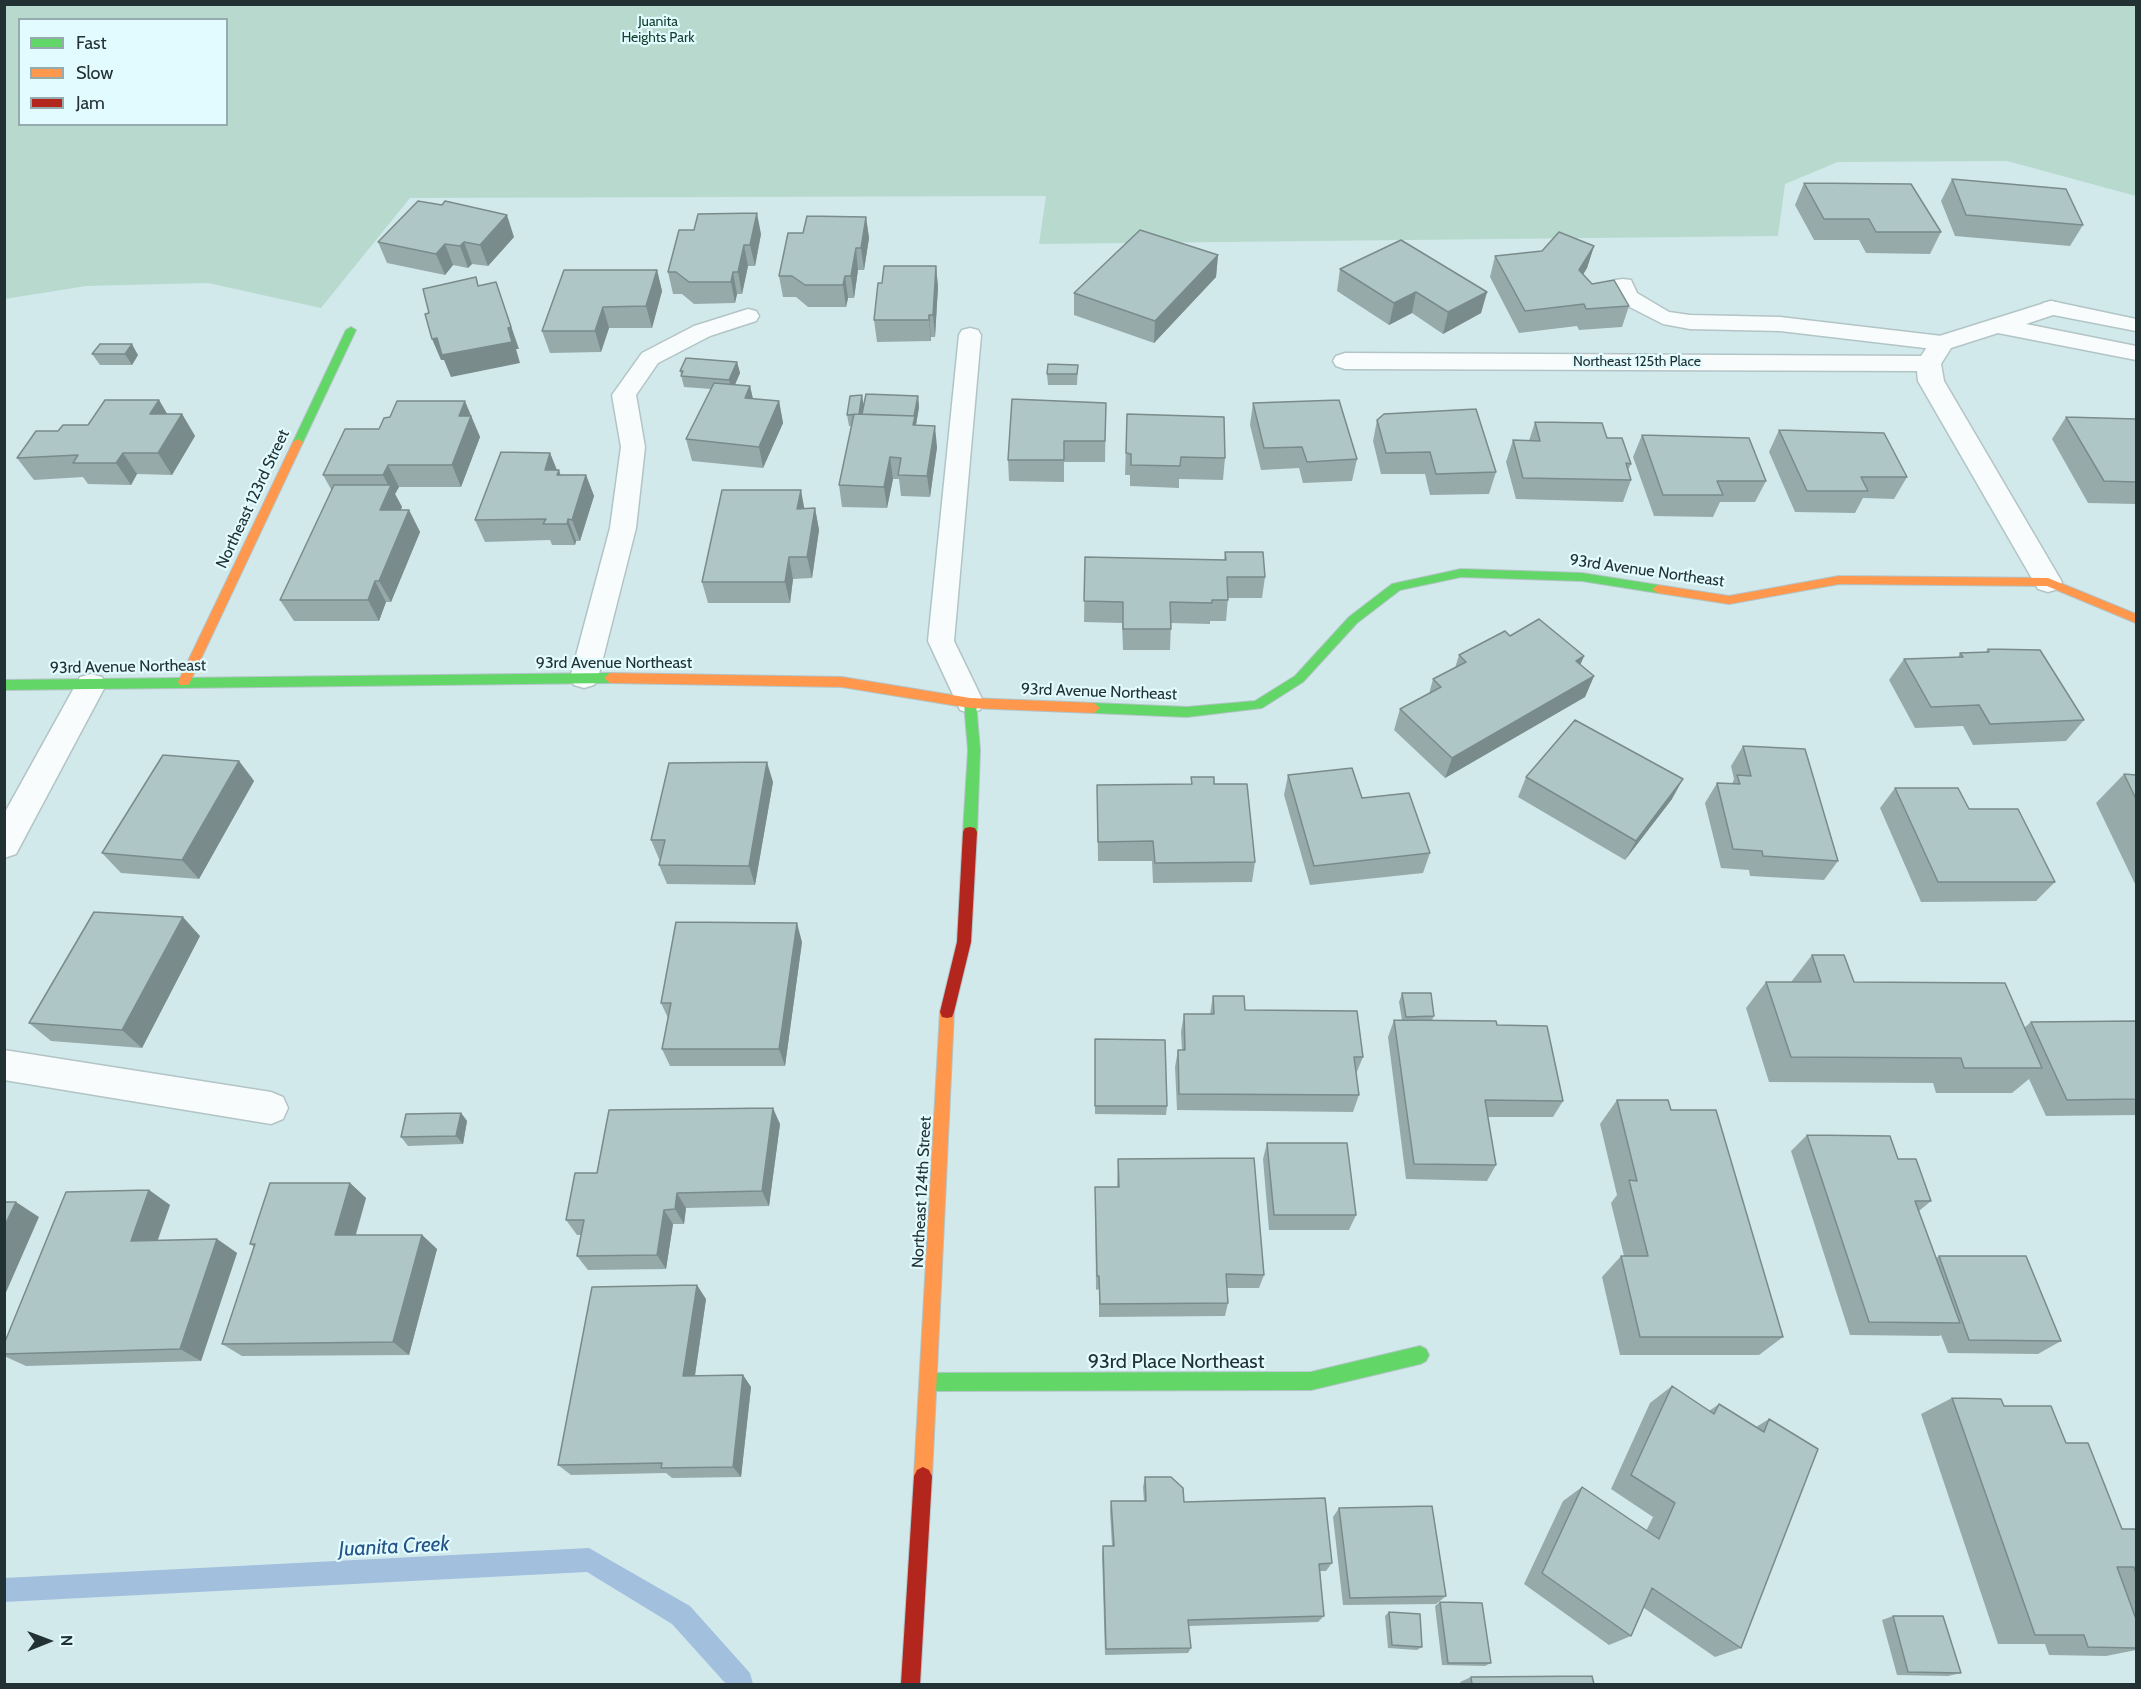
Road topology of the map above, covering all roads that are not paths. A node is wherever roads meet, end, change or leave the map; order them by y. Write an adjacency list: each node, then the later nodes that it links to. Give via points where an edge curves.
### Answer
1 (1623, 285): 8 (lane, via 1628,297 1663,317 1690,322 1780,324)
2 (2051, 308): 4 (street, Northeast 125th Place); 5 (lane)
3 (748, 315): 13 (lane, via 702,331 650,358 624,395 633,447 622,528)
4 (1997, 325): 8 (street, Northeast 125th Place); 9 (street, Northeast 125th Place)
5 (2136, 325)
6 (351, 330): 14 (street, Northeast 123rd Street)
7 (970, 335): 17 (lane, via 941,640)
8 (1935, 353): 10 (street, Northeast 125th Place); 11 (street, via 1931,381)
9 (2136, 353)
10 (1345, 361)
11 (2048, 582): 12 (street, 93rd Avenue Northeast); 17 (street, 93rd Avenue Northeast, via 1839,580 1729,600 1582,577 1461,573 1396,587 1353,620 1299,679 1258,705 1187,712)
12 (2136, 618)
13 (584, 678): 14 (street, 93rd Avenue Northeast); 17 (street, 93rd Avenue Northeast, via 842,682)
14 (184, 682): 16 (street, 93rd Avenue Northeast)
15 (4, 685): 16 (street, 93rd Avenue Northeast)
16 (91, 685): 18 (street)
17 (970, 703): 22 (street, Northeast 124th Street, via 974,750 964,942 947,1012)
18 (4, 845)
19 (4, 1065): 20 (lane)
20 (271, 1108)
21 (1420, 1356): 22 (street, 93rd Place Northeast, via 1311,1381)
22 (929, 1382): 23 (street, Northeast 124th Street)
23 (910, 1684)

